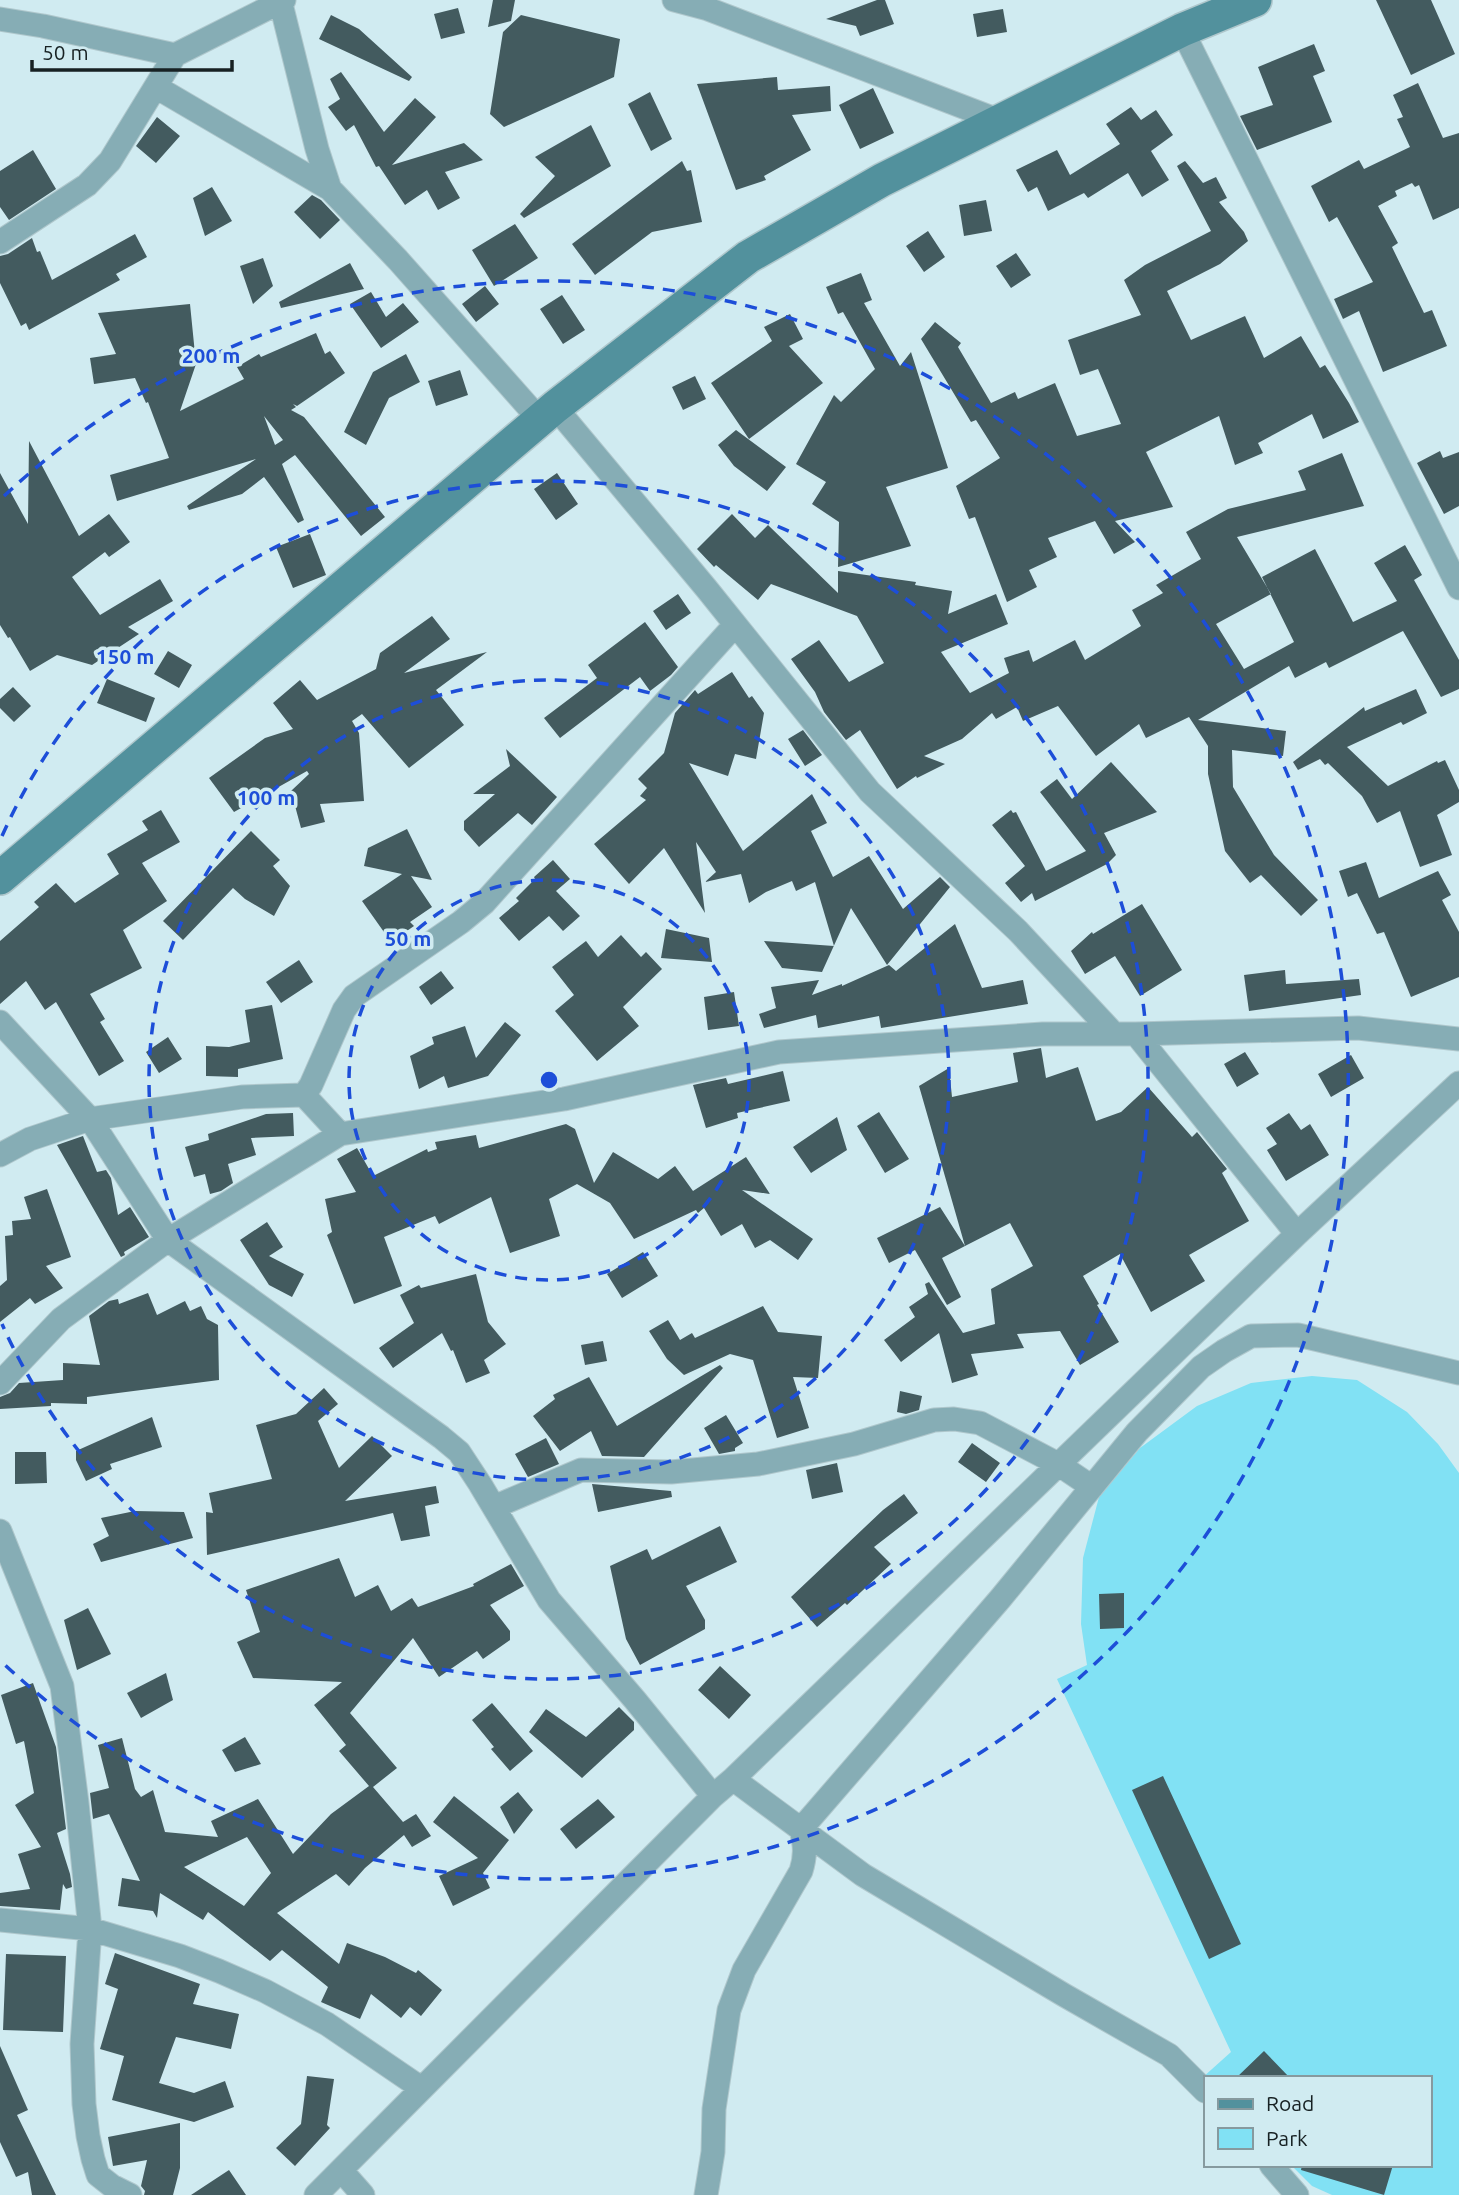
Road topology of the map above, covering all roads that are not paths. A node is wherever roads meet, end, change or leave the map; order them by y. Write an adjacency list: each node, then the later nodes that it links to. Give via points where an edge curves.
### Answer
1 (282, 0): 6 (street); 9 (street)
2 (674, 0): 8 (street)
3 (1255, 0): 5 (street)
4 (0, 19): 6 (street)
5 (1182, 30): 8 (street); 12 (street)
6 (175, 55): 7 (street)
7 (156, 88): 9 (street); 10 (street, via 110,161 87,185)
8 (1000, 121): 11 (street, via 882,180 748,257)
9 (330, 189): 11 (street)
10 (0, 242)
11 (547, 414): 13 (street); 14 (street)
12 (1459, 588)
13 (735, 625): 16 (street, via 870,792); 19 (street, via 484,902 354,996)
14 (0, 878)
15 (0, 1022): 20 (street)
16 (1125, 1034): 17 (street, via 1358,1028); 21 (street, via 1043,1034 779,1052 564,1099); 23 (street)
17 (1459, 1039)
18 (1459, 1083): 23 (street)
19 (304, 1095): 20 (street, via 242,1097); 21 (street)
20 (90, 1119): 22 (street, via 30,1139); 24 (street)
21 (340, 1134): 24 (street)
22 (0, 1155)
23 (1297, 1234): 27 (street)
24 (168, 1240): 26 (street, via 61,1319); 29 (street, via 441,1437 459,1452)
25 (1459, 1373): 28 (street, via 1298,1335 1251,1336 1201,1367 1136,1432)
26 (0, 1383)
27 (1058, 1464): 28 (street); 29 (street, via 980,1423 934,1420 854,1444 758,1464 671,1472 581,1470); 31 (street)
28 (1091, 1487): 33 (street)
29 (494, 1507): 32 (street, via 549,1600)
30 (0, 1531): 35 (street, via 62,1686)
31 (733, 1779): 32 (street); 33 (street)
32 (713, 1796): 36 (street)
33 (801, 1829): 37 (street, via 863,1875 1169,2055); 41 (street, via 806,1857 801,1871 744,1970 729,2010 714,2109)
34 (0, 1920): 35 (street)
35 (90, 1929): 36 (street, via 180,1956 265,1991 327,2024); 40 (street, via 82,2044 88,2136)
36 (421, 2088): 39 (street)
37 (1204, 2090)
38 (1273, 2167): 45 (street)
39 (341, 2170): 43 (street); 44 (street)
40 (97, 2185): 42 (street)
41 (711, 2192)
42 (130, 2195)
43 (316, 2195)
44 (363, 2195)
45 (1297, 2195)

